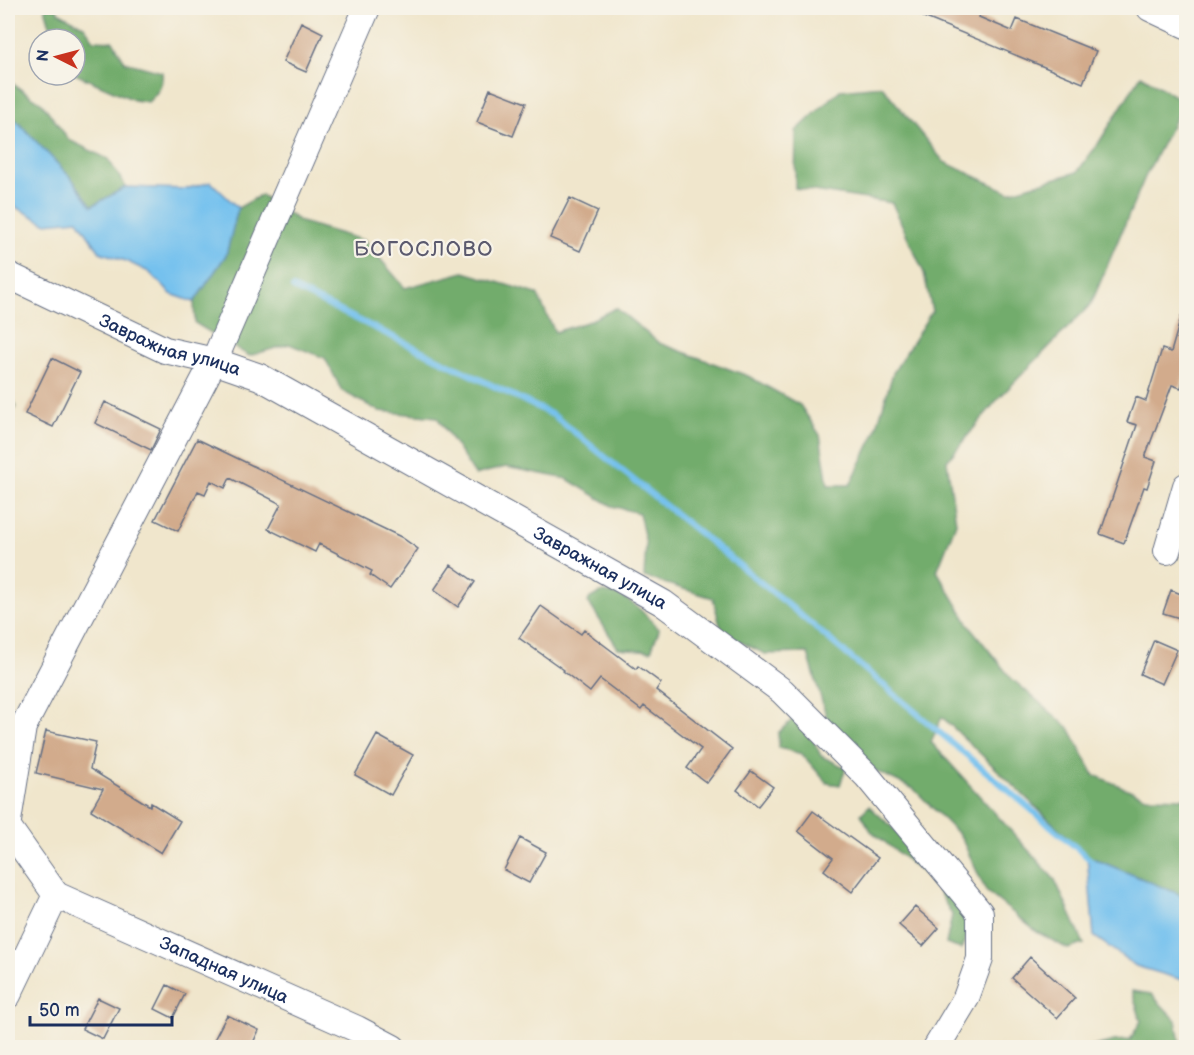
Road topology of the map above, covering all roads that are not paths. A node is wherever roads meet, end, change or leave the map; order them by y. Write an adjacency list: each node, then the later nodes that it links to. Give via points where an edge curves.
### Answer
1 (366, 8): 5 (street)
2 (1150, 8): 3 (street)
3 (1186, 25)
4 (8, 275): 5 (street, Завражная улица, via 165,350)
5 (214, 361): 8 (street, via 23,727); 13 (street, Завражная улица, via 260,377 663,603 782,691 867,776 981,913 980,959 966,998)
6 (1186, 486): 7 (street)
7 (1167, 551)
8 (8, 821)
9 (8, 827): 10 (street)
10 (56, 895): 11 (street); 12 (street, Западная улица)
11 (8, 995)
12 (393, 1047)
13 (936, 1047)

